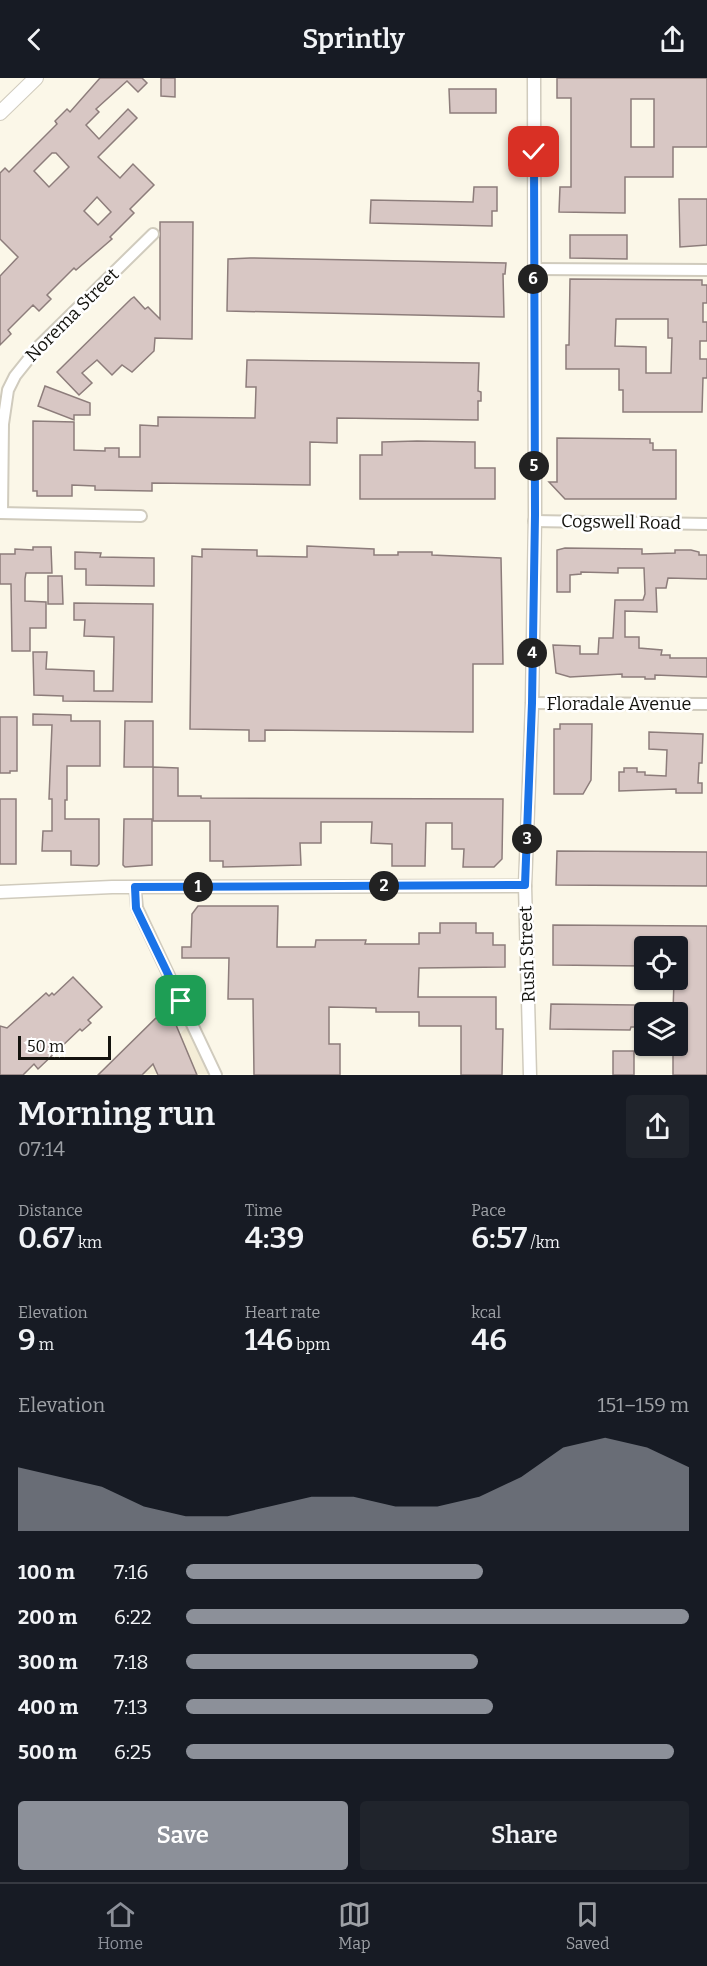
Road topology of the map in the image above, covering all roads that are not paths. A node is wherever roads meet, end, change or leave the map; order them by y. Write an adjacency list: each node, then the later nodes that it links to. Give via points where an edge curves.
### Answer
1 (36, 78): 3 (main road)
2 (534, 78): 5 (street, Rush Street)
3 (1, 111)
4 (153, 234): 7 (street, Norema Street, via 39,346 15,376 8,390 3,424)
5 (533, 269): 6 (street); 9 (street, Rush Street)
6 (707, 270)
7 (1, 513): 8 (street)
8 (141, 516)
9 (534, 521): 10 (street, Cogswell Road); 11 (street, Rush Street)
10 (707, 524)
11 (532, 703): 12 (street, Floradale Avenue); 13 (street, Rush Street)
12 (707, 704)
13 (525, 885): 14 (street); 17 (street, Rush Street)
14 (135, 887): 15 (street); 16 (street, via 136,908)
15 (0, 892)
16 (216, 1075)
17 (530, 1075)

